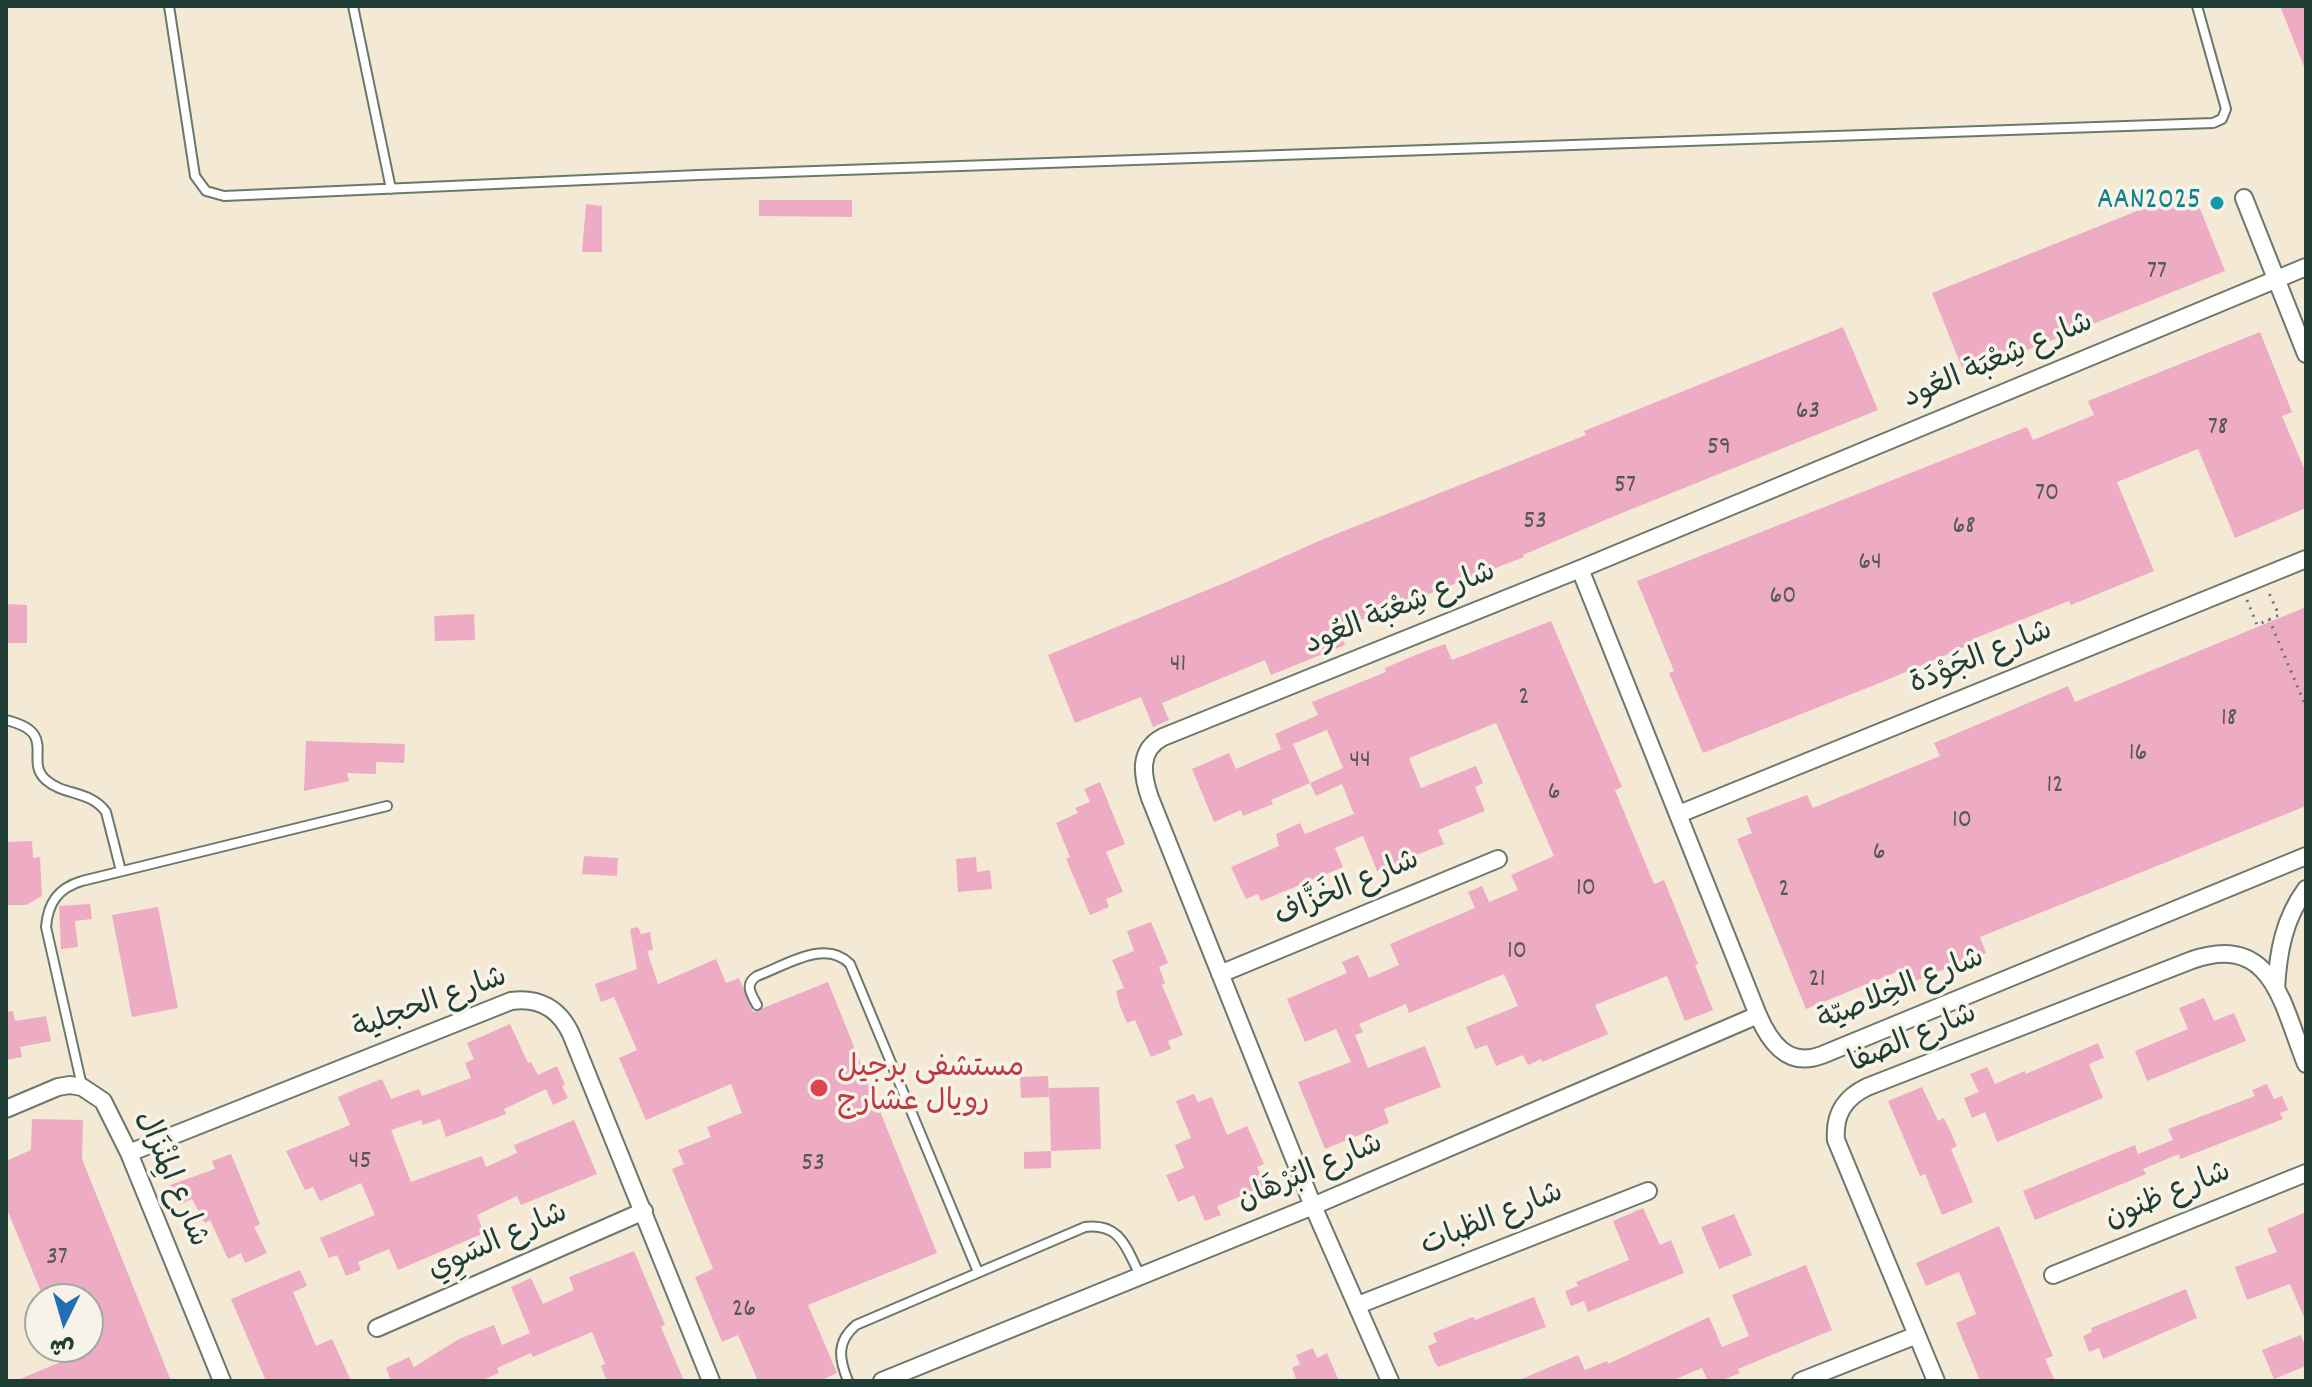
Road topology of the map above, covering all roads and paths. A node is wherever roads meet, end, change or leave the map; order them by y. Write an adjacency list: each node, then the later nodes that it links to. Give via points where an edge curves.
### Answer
1 (169, 6): 4 (lane, via 195,176 206,191 224,196)
2 (353, 6): 4 (lane)
3 (2197, 6): 4 (lane, via 2226,109 2213,123)
4 (391, 189)
5 (2244, 198): 7 (street)
6 (2306, 267): 7 (street, شارع شِعْبَة العُود)
7 (2276, 278): 8 (street); 10 (street, شارع شِعْبَة العُود)
8 (2306, 354)
9 (2306, 559): 11 (street, شارع الجَوْدَة)
10 (1580, 569): 17 (street, شارع الخِلاصيّة); 22 (street, شارع شِعْبَة العُود, via 1150,746 1143,760 1147,789)
11 (2262, 577): 12 (street, شارع الجَوْدَة); 13 (path, via 2279,615)
12 (2240, 586): 13 (path, via 2257,625); 17 (street, شارع الجَوْدَة)
13 (2269, 619): 14 (path)
14 (2306, 707)
15 (6, 720): 20 (lane, via 32,731 47,781 101,804)
16 (387, 806): 20 (lane)
17 (1679, 814): 25 (street, شارع الخِلاصيّة)
18 (2306, 856): 25 (street, شارع الخِلاصيّة, via 1814,1059 1796,1059 1780,1050)
19 (1498, 859): 22 (street, شارع الخَزَّاف)
20 (121, 871): 27 (lane, via 70,885 51,902 47,914)
21 (2306, 889): 23 (street, via 2285,928)
22 (1220, 974): 32 (street, شارع شِعْبَة العُود)
23 (2276, 989): 26 (street); 39 (street, شارع الصفا, via 2252,959 2208,954 1867,1087 1848,1099 1837,1118 1836,1140)
24 (757, 1005): 34 (lane, via 749,988 757,976 821,952 837,954 850,964)
25 (1758, 1015): 32 (street, شارع البُرْهَان)
26 (2306, 1064)
27 (82, 1087): 28 (street, via 58,1087); 29 (street, شارع المِنْزَال, via 103,1101)
28 (6, 1109)
29 (129, 1153): 33 (street, شارع الحجلية, via 500,1005 532,1001 552,1008 567,1024); 40 (street, شارع المِنْزَال)
30 (2306, 1173): 36 (street, شارع ظنون)
31 (1648, 1191): 37 (street, شارع الظبات)
32 (1313, 1206): 35 (street, شارع البُرْهَان); 37 (street, شارع شِعْبَة العُود)
33 (644, 1211): 38 (street, شارع السَوِي); 41 (street, شارع الحجلية)
34 (978, 1272): 35 (lane, via 1097,1226 1117,1234); 42 (lane, via 849,1331 840,1356)
35 (1140, 1275): 43 (street, شارع البُرْهَان)
36 (2053, 1275)
37 (1358, 1305): 44 (street, شارع شِعْبَة العُود)
38 (377, 1328)
39 (1917, 1335): 45 (street); 46 (street, شارع الصفا)
40 (222, 1381)
41 (711, 1381)
42 (848, 1381)
43 (882, 1381)
44 (1390, 1381)
45 (1801, 1381)
46 (1936, 1381)

